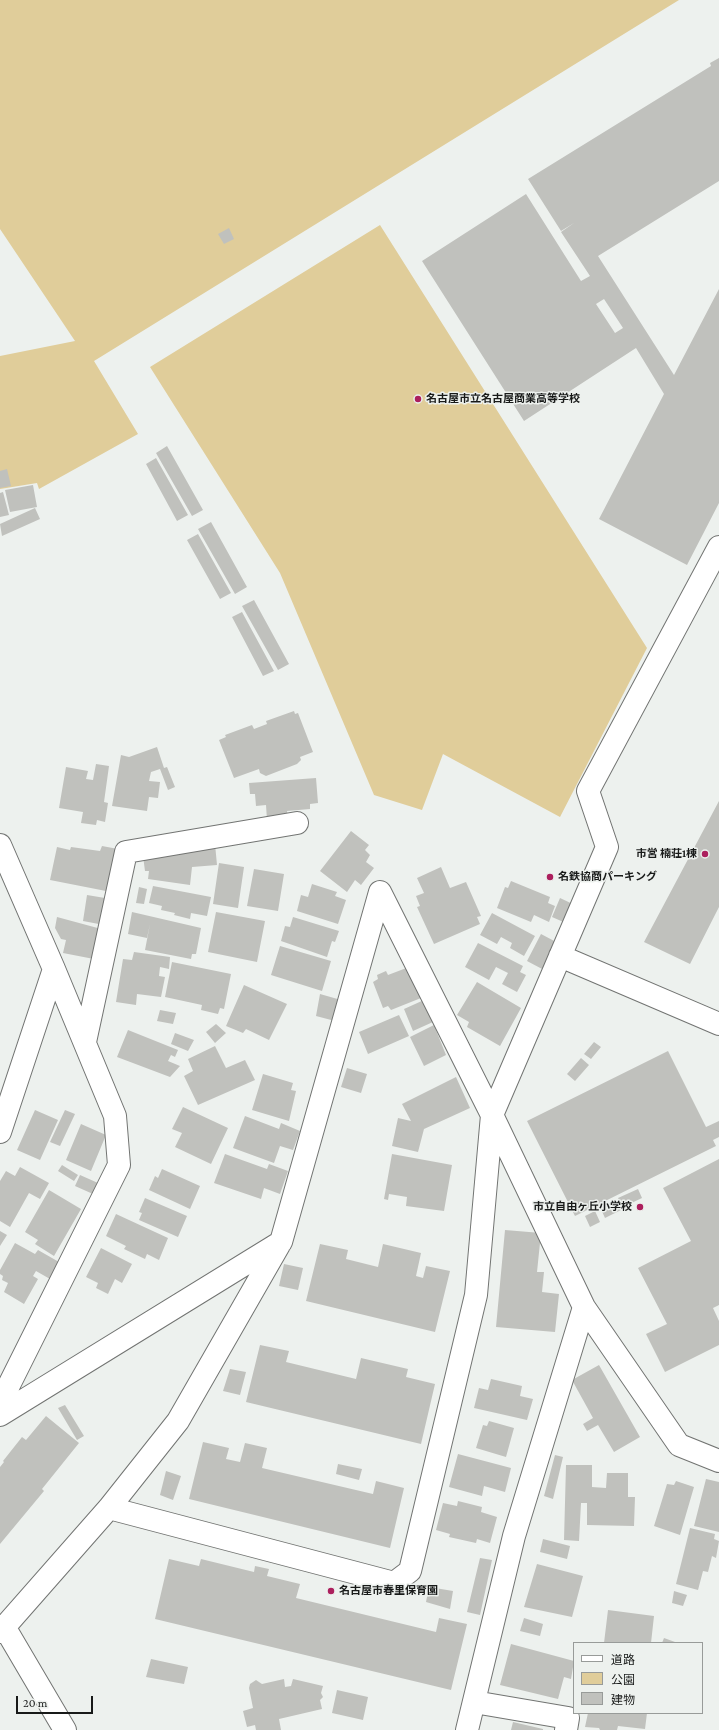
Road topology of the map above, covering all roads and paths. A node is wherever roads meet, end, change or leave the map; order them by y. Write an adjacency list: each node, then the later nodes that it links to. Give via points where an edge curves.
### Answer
1 (719, 547): 4 (street, via 588,791 607,847)
2 (297, 823): 7 (street, via 126,852)
3 (0, 845): 5 (street)
4 (560, 956): 6 (street); 8 (street)
5 (54, 969): 7 (street); 9 (street)
6 (719, 1024)
7 (84, 1042): 12 (street, via 115,1116 119,1165)
8 (492, 1115): 10 (street, via 380,892); 11 (street); 15 (street, via 476,1295 410,1570 394,1583)
9 (0, 1132)
10 (281, 1242): 13 (street); 15 (street, via 178,1421)
11 (584, 1307): 14 (street, via 679,1446); 17 (street, via 514,1536)
12 (0, 1403)
13 (0, 1415)
14 (719, 1461)
15 (110, 1508): 16 (street)
16 (2, 1630): 18 (street)
17 (474, 1702): 19 (street); 20 (street, via 568,1718)
18 (65, 1730)
19 (467, 1730)
20 (566, 1730)

